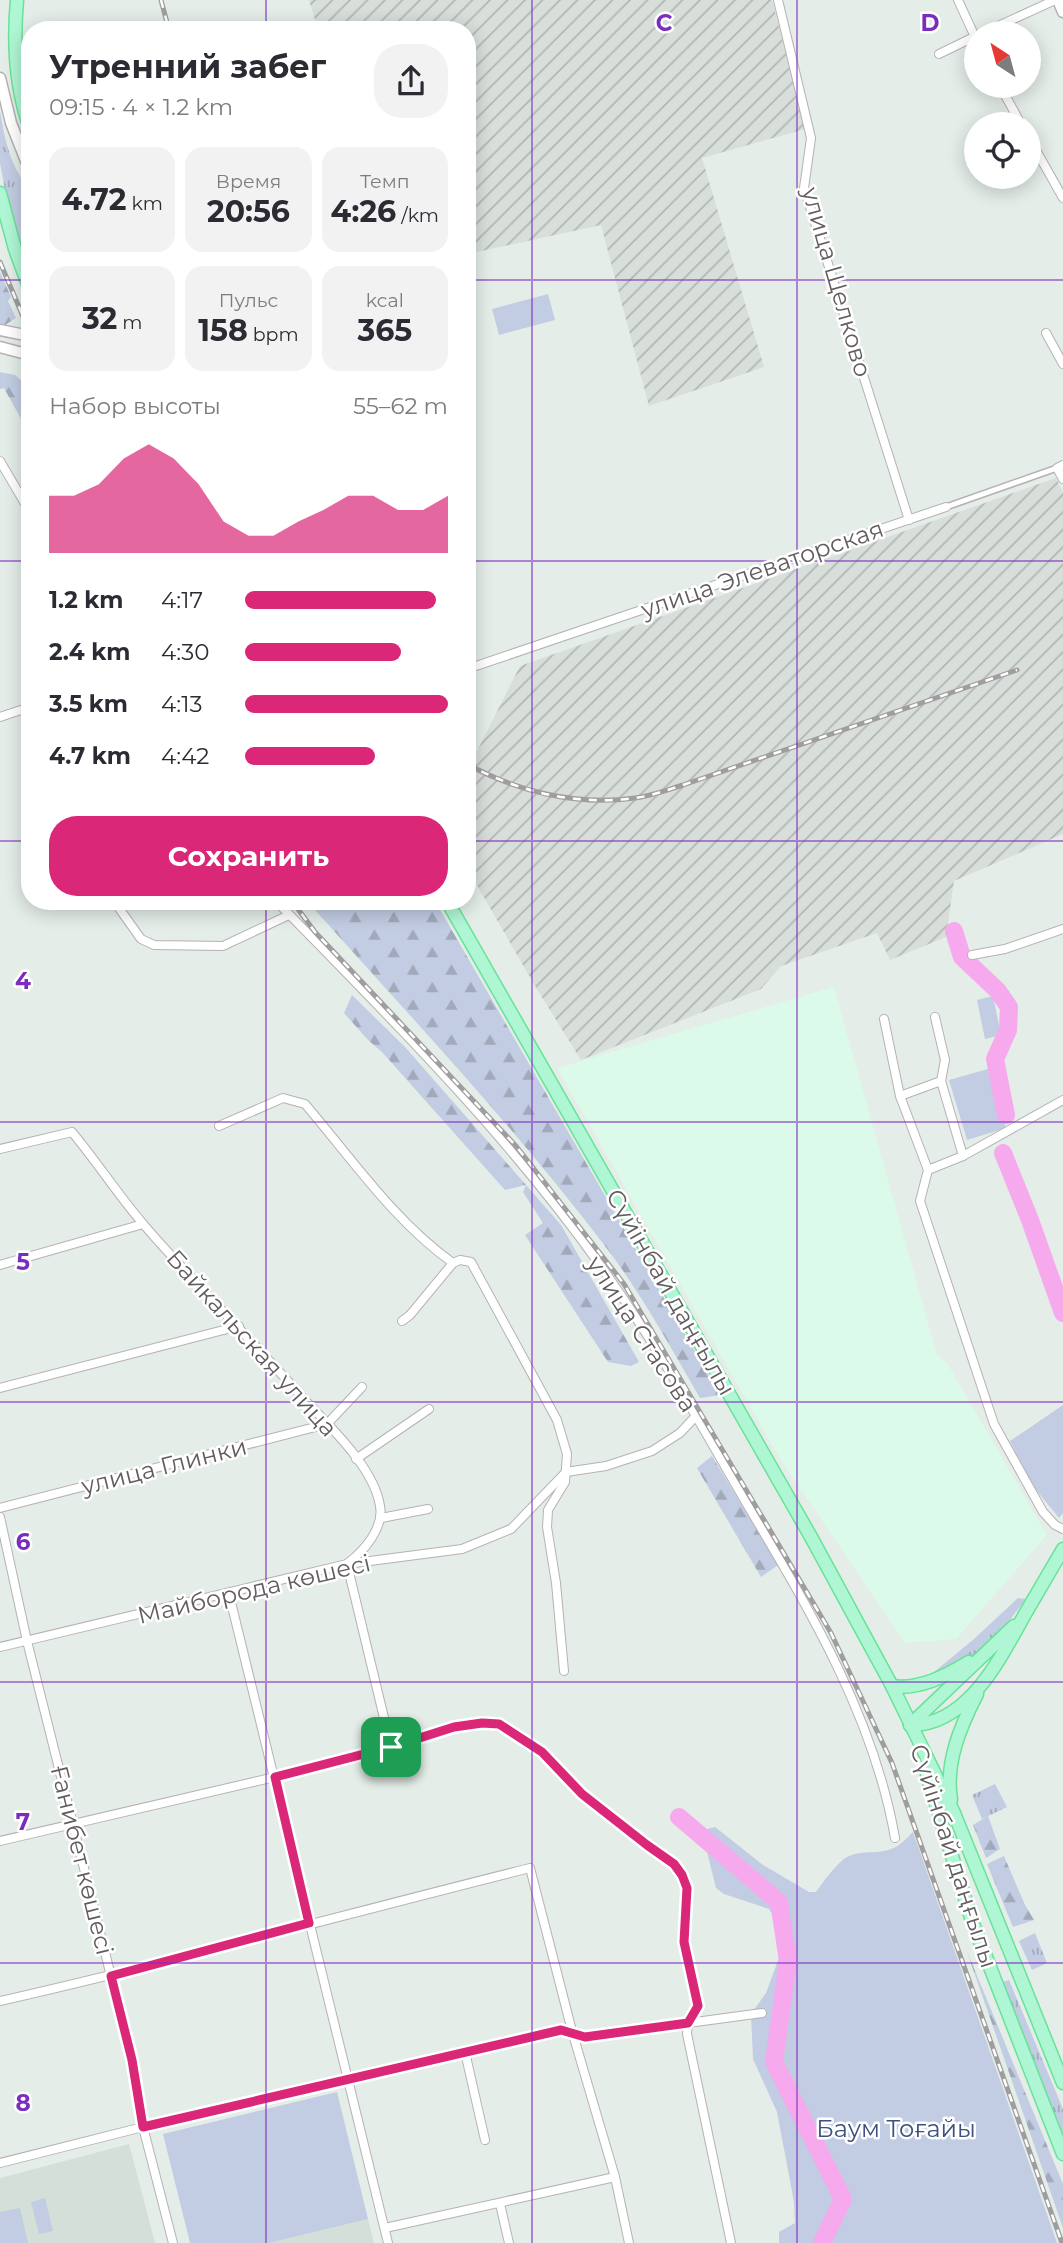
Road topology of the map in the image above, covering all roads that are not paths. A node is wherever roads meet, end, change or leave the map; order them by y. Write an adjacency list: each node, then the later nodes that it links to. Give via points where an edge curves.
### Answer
1 (17, 0): 11 (main road, via 14,50)
2 (778, 0): 28 (street, улица Щелково, via 811,138 804,188)
3 (958, 0): 6 (street)
4 (1057, 0): 5 (main road); 7 (street)
5 (1063, 12)
6 (970, 21)
7 (1011, 21)
8 (964, 42): 9 (street)
9 (939, 54)
10 (0, 78): 12 (main road)
11 (21, 91)
12 (21, 148)
13 (1041, 159): 15 (street)
14 (0, 193): 16 (main road)
15 (1063, 198)
16 (21, 265)
17 (0, 330): 19 (main road)
18 (1046, 333): 22 (street)
19 (21, 334)
20 (0, 347): 21 (main road)
21 (21, 353)
22 (1063, 364)
23 (0, 461): 26 (street)
24 (1060, 467): 25 (street); 27 (street, улица Элеваторская)
25 (1063, 479)
26 (21, 497)
27 (946, 507): 28 (street, улица Элеваторская)
28 (909, 520): 29 (street, улица Элеваторская)
29 (476, 666)
30 (21, 710): 31 (street)
31 (0, 717)
32 (120, 910): 35 (street, via 141,939 154,945 223,946)
33 (284, 910): 35 (street, улица Стасова)
34 (452, 910): 73 (main road, Сүйінбай даңғылы)
35 (289, 915): 55 (street, улица Стасова, via 409,1037 544,1192 605,1272)
36 (1063, 929): 37 (street)
37 (972, 955)
38 (935, 1017): 40 (street, via 945,1059)
39 (884, 1019): 41 (street)
40 (941, 1081): 41 (street); 45 (street)
41 (900, 1096): 46 (street)
42 (1063, 1100): 45 (street)
43 (219, 1126): 48 (street, via 283,1098 305,1104 404,1221)
44 (0, 1149): 47 (street, Байкальская улица, via 72,1132)
45 (963, 1156): 46 (street)
46 (928, 1170): 63 (street, via 920,1200 994,1424 1043,1512)
47 (143, 1224): 49 (street); 51 (street, Байкальская улица)
48 (453, 1263): 50 (street); 58 (street, via 471,1262 557,1420 567,1454)
49 (0, 1265)
50 (402, 1321)
51 (239, 1326): 53 (street); 56 (street, Байкальская улица)
52 (362, 1387): 56 (street)
53 (0, 1388)
54 (429, 1409): 57 (street)
55 (695, 1417): 58 (street, via 652,1451 606,1466); 79 (street, улица Стасова, via 835,1660 870,1745)
56 (327, 1424): 57 (street, Байкальская улица); 59 (street, улица Глинки)
57 (356, 1459): 62 (street, Байкальская улица, via 375,1489)
58 (566, 1472): 65 (street, Майборода көшесі, via 511,1529 462,1549); 71 (street, via 548,1510 547,1527)
59 (0, 1508)
60 (428, 1509): 62 (street)
61 (0, 1517): 68 (street, Ғанибет көшесі)
62 (381, 1518): 65 (street, via 363,1551)
63 (1063, 1529)
64 (1063, 1549): 67 (main road)
65 (347, 1564): 66 (street, Майборода көшесі); 75 (street)
66 (229, 1594): 68 (street, Майборода көшесі); 76 (street)
67 (1026, 1612): 69 (main road); 72 (main road)
68 (27, 1640): 70 (street, Майборода көшесі); 78 (street, Ғанибет көшесі)
69 (996, 1644): 73 (main road, via 956,1670 916,1687); 74 (main road)
70 (0, 1647)
71 (564, 1671)
72 (988, 1676): 74 (main road, via 941,1719); 77 (main road, via 953,1752 949,1775)
73 (892, 1686): 74 (main road, Сүйінбай даңғылы)
74 (911, 1725): 77 (main road, Сүйінбай даңғылы); 92 (main road, Сүйінбай даңғылы, via 972,1922)
75 (391, 1747): 76 (street); 85 (street, via 454,1727 499,1724 542,1752 582,1794 674,1864 687,1888 684,1942 698,2006)
76 (275, 1777): 78 (street); 81 (street)
77 (954, 1813): 89 (main road, Сүйінбай даңғылы)
78 (73, 1822): 80 (street); 82 (street, Ғанибет көшесі)
79 (895, 1838)
80 (0, 1841)
81 (309, 1923): 82 (street); 86 (street, via 530,1868); 88 (street)
82 (111, 1976): 83 (street); 90 (street, Ғанибет көшесі)
83 (0, 2001)
84 (762, 2013): 85 (street)
85 (688, 2023): 86 (street, via 585,2037); 101 (street, via 690,2057)
86 (572, 2031): 87 (street); 94 (street)
87 (465, 2052): 88 (street); 91 (street)
88 (348, 2079): 90 (street); 96 (street)
89 (1063, 2083)
90 (143, 2127): 93 (street); 97 (street, Ғанибет көшесі)
91 (485, 2140)
92 (1063, 2154)
93 (0, 2163)
94 (615, 2177): 95 (street); 100 (street)
95 (500, 2204): 96 (street); 99 (street)
96 (384, 2228): 98 (street)
97 (173, 2243)
98 (388, 2243)
99 (509, 2243)
100 (629, 2243)
101 (731, 2243)

